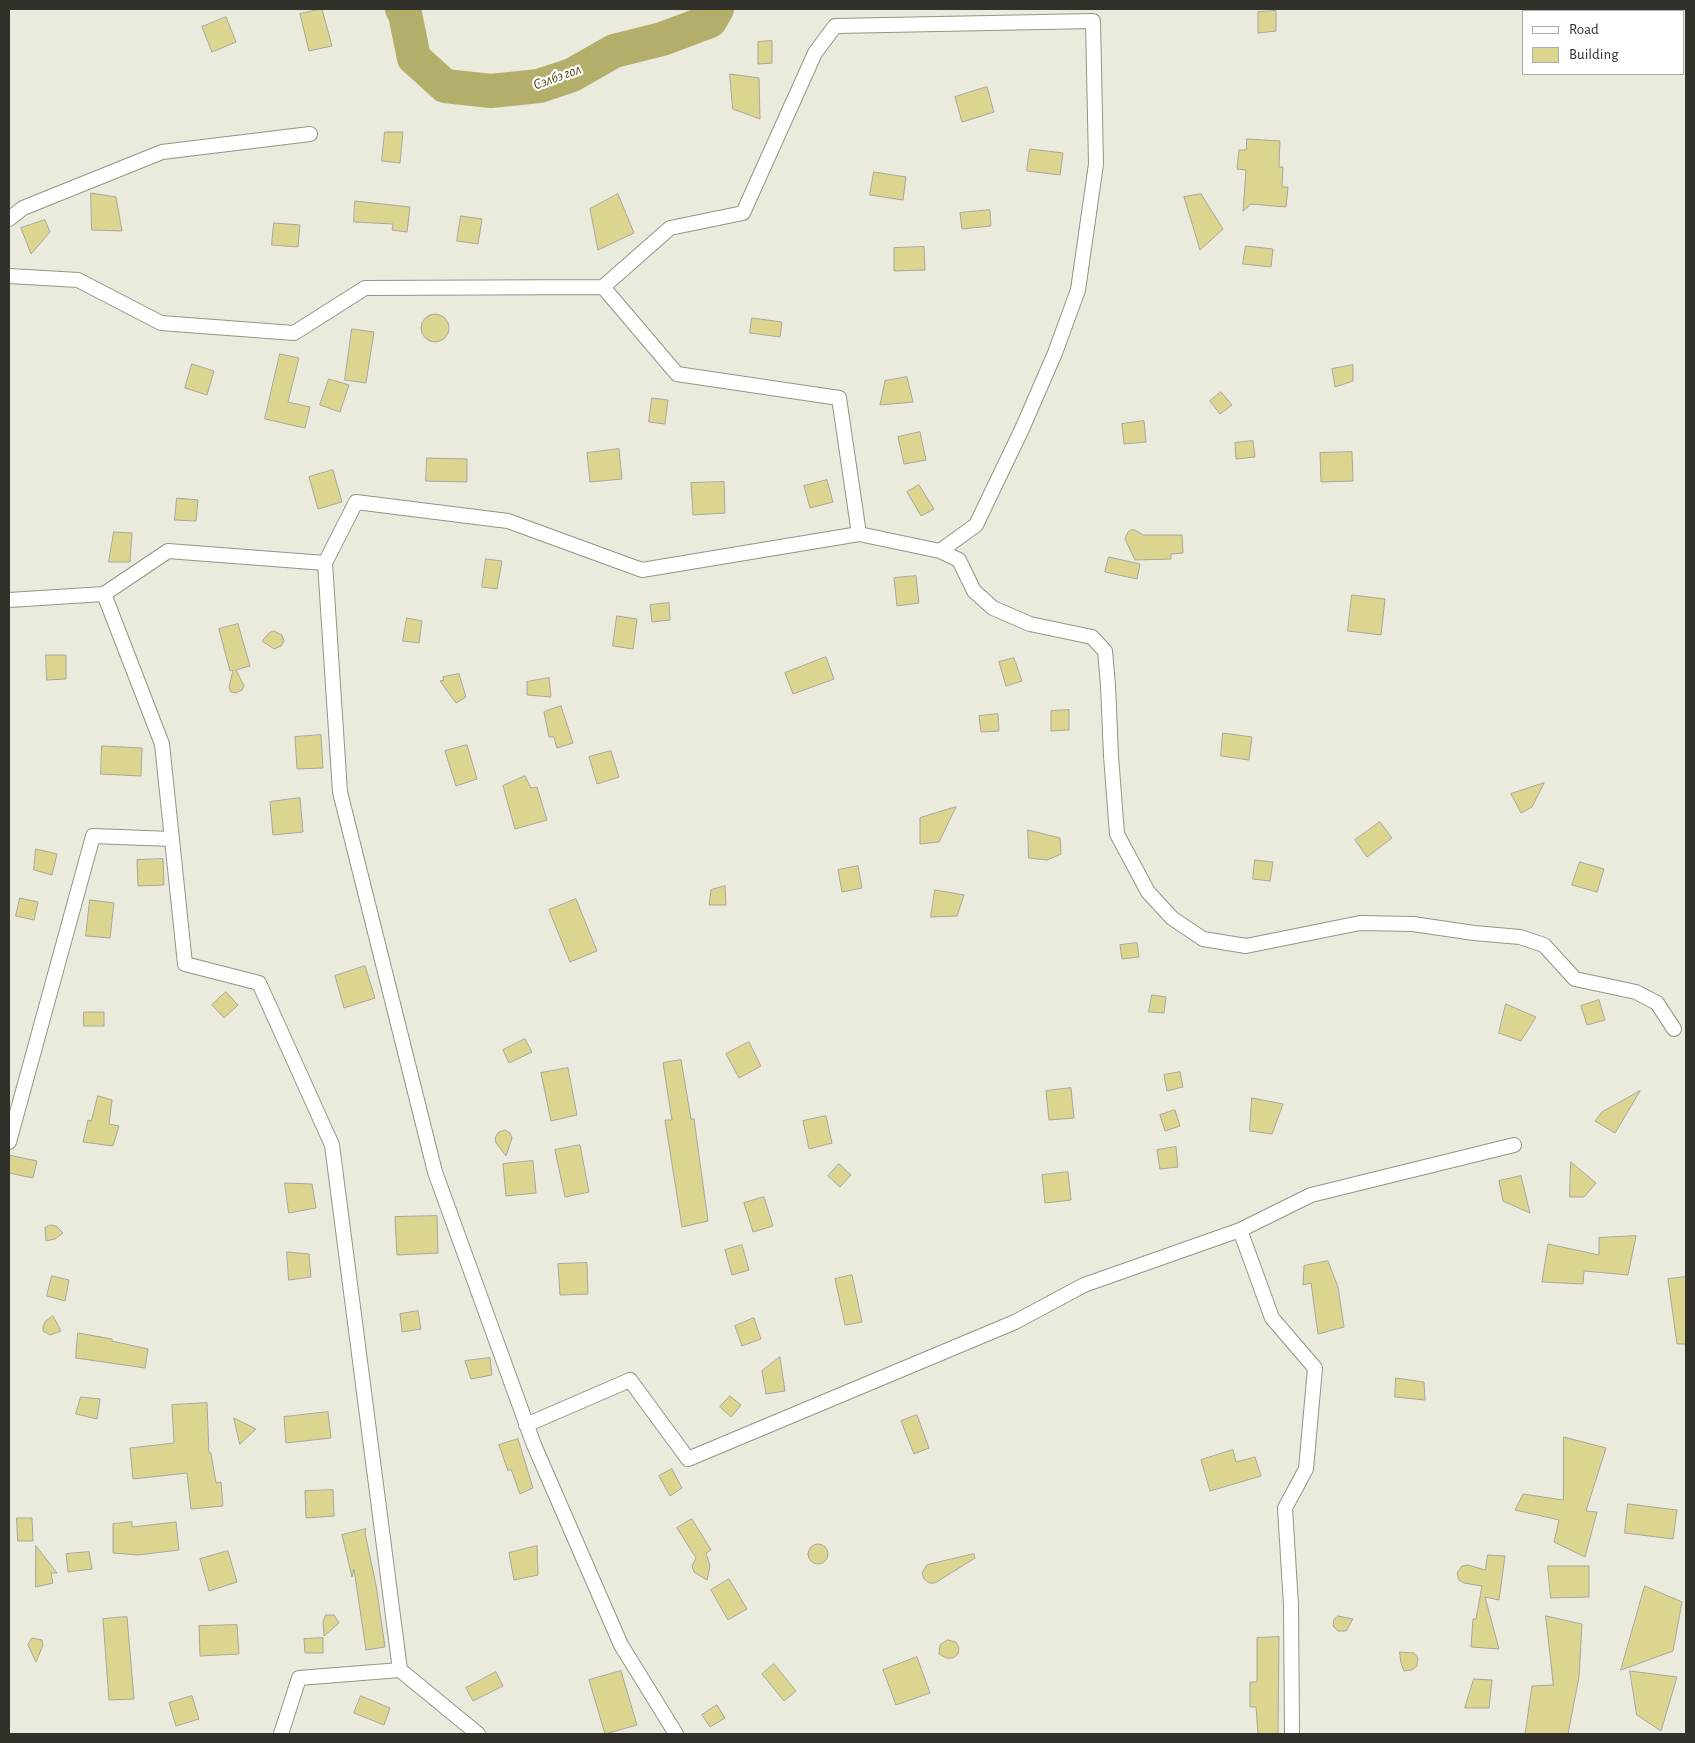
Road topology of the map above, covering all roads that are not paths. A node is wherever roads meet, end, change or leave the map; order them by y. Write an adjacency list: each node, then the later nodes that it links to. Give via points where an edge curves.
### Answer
1 (310, 134): 2 (street, via 162,152 23,208)
2 (9, 220)
3 (9, 276): 4 (street, via 78,280 161,323 294,333 365,288)
4 (603, 287): 5 (street, via 677,374 839,398); 6 (street, via 670,228 742,212 816,53 835,26 1093,21 1096,164 1078,290 1055,353 976,526)
5 (859, 534): 6 (street); 7 (street, via 642,570 508,521 356,502)
6 (940, 551): 11 (street, via 959,560 974,591 993,608 1030,624 1092,637 1105,651 1117,834 1148,892 1172,918 1203,939 1246,946 1360,923 1413,924 1520,937 1544,945 1575,980 1636,992 1657,1003)
7 (325, 563): 8 (street, via 168,552); 15 (street, via 340,792 435,1172)
8 (104, 594): 9 (street); 10 (street, via 162,744)
9 (9, 600)
10 (172, 839): 12 (street, via 93,836); 16 (street, via 186,964 259,983 332,1145)
11 (1674, 1028)
12 (9, 1142)
13 (1514, 1145): 14 (street, via 1311,1195)
14 (1240, 1230): 15 (street, via 1084,1285 1015,1322 688,1460 630,1380); 20 (street, via 1272,1318 1315,1368 1306,1469 1285,1508 1291,1605)
15 (526, 1425): 19 (street, via 621,1645)
16 (400, 1670): 17 (street, via 299,1678); 18 (street)
17 (281, 1734)
18 (478, 1734)
19 (676, 1734)
20 (1292, 1734)

